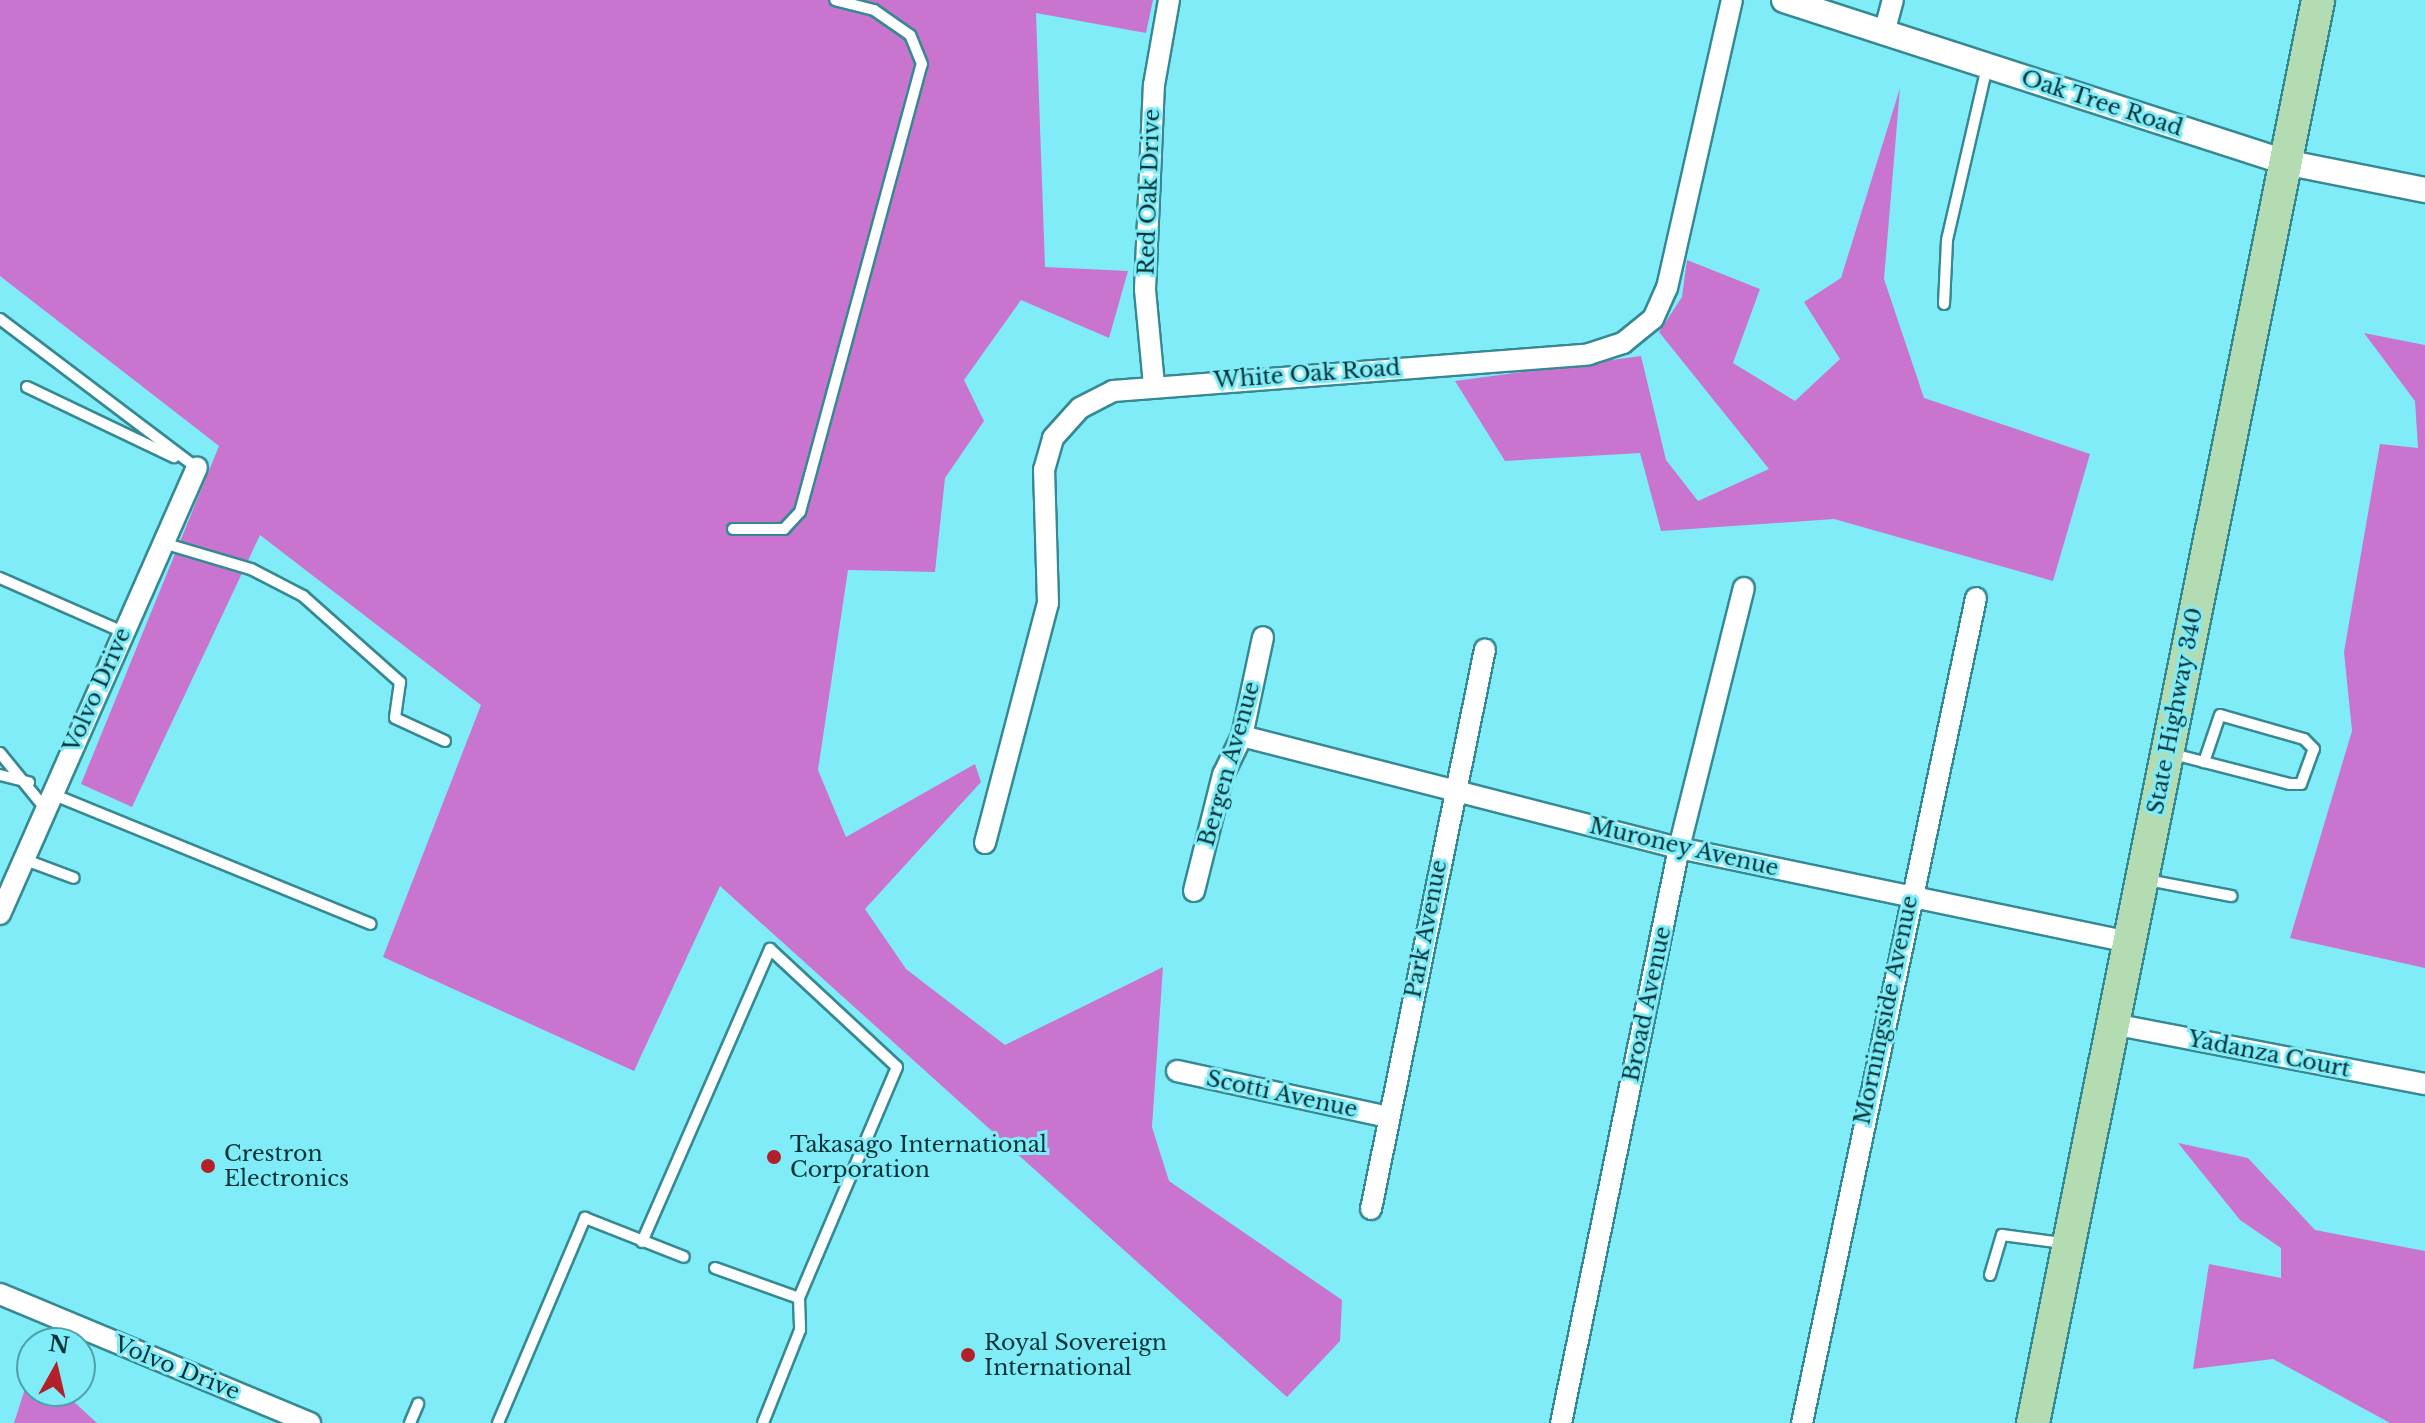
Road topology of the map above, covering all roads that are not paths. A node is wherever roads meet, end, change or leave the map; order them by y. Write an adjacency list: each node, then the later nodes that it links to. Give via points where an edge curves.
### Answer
1 (835, 0): 17 (lane, via 874,10 910,35 922,64 800,512 784,529)
2 (1169, 0): 14 (street, Red Oak Drive, via 1154,85 1146,274)
3 (1732, 0): 14 (street, White Oak Road, via 1667,288 1653,319 1623,343 1589,354)
4 (1784, 0): 7 (street, Oak Tree Road)
5 (1893, 0): 8 (street)
6 (2318, 0): 10 (main road, State Highway 340)
7 (1815, 4): 8 (street, Oak Tree Road)
8 (1884, 33): 9 (street, Oak Tree Road)
9 (1987, 66): 10 (street, Oak Tree Road); 12 (lane, via 1947,240)
10 (2285, 162): 11 (street, Oak Tree Road); 27 (main road, State Highway 340)
11 (2425, 190)
12 (1944, 304)
13 (0, 319): 16 (lane)
14 (1154, 385): 34 (street, White Oak Road, via 1113,391 1080,408 1053,438 1044,470 1048,603)
15 (27, 387): 16 (lane)
16 (197, 468): 18 (street, Volvo Drive)
17 (733, 529)
18 (163, 543): 22 (street, Volvo Drive); 26 (lane, via 251,569 303,596 400,682 395,718)
19 (0, 578): 22 (lane)
20 (1744, 588): 35 (street, Broad Avenue)
21 (1976, 598): 40 (street, Morningside Avenue)
22 (123, 632): 33 (street, Volvo Drive)
23 (1263, 637): 25 (street, Bergen Avenue)
24 (1485, 649): 32 (street, Park Avenue)
25 (1242, 736): 32 (street, Muroney Avenue); 39 (street, Bergen Avenue, via 1223,775)
26 (445, 741)
27 (2167, 752): 29 (lane); 38 (main road, State Highway 340)
28 (0, 753): 31 (lane)
29 (2204, 762): 29 (lane, via 2301,784 2314,749 2304,739 2220,715)
30 (0, 775): 31 (lane)
31 (29, 782): 33 (lane)
32 (1454, 790): 35 (street, Muroney Avenue); 48 (street, Park Avenue)
33 (47, 800): 36 (street, Volvo Drive); 43 (lane)
34 (985, 843)
35 (1679, 848): 40 (street, Muroney Avenue); 63 (street, Broad Avenue)
36 (23, 859): 37 (lane); 42 (street, Volvo Drive)
37 (74, 878)
38 (2142, 879): 41 (lane); 44 (main road, State Highway 340)
39 (1194, 891)
40 (1909, 896): 44 (street, Muroney Avenue); 64 (street, Morningside Avenue)
41 (2231, 896)
42 (0, 914)
43 (371, 924)
44 (2129, 942): 45 (main road, State Highway 340)
45 (2113, 1024): 47 (street, Yadanza Court); 51 (main road, State Highway 340)
46 (1177, 1071): 48 (street, Scotti Avenue)
47 (2425, 1084)
48 (1388, 1117): 49 (street, Park Avenue)
49 (1371, 1209)
50 (642, 1242): 52 (lane); 56 (lane, via 770,949 897,1067); 61 (lane, via 585,1218)
51 (2069, 1244): 54 (lane, via 2002,1235); 65 (main road, State Highway 340)
52 (684, 1257)
53 (715, 1268): 56 (lane)
54 (1990, 1275)
55 (0, 1294): 58 (street, Volvo Drive)
56 (799, 1298): 62 (lane, via 800,1330)
57 (418, 1404): 60 (lane)
58 (284, 1418): 59 (street, Volvo Drive)
59 (310, 1423)
60 (410, 1423)
61 (498, 1423)
62 (763, 1423)
63 (1561, 1423)
64 (1802, 1423)
65 (2033, 1423)

